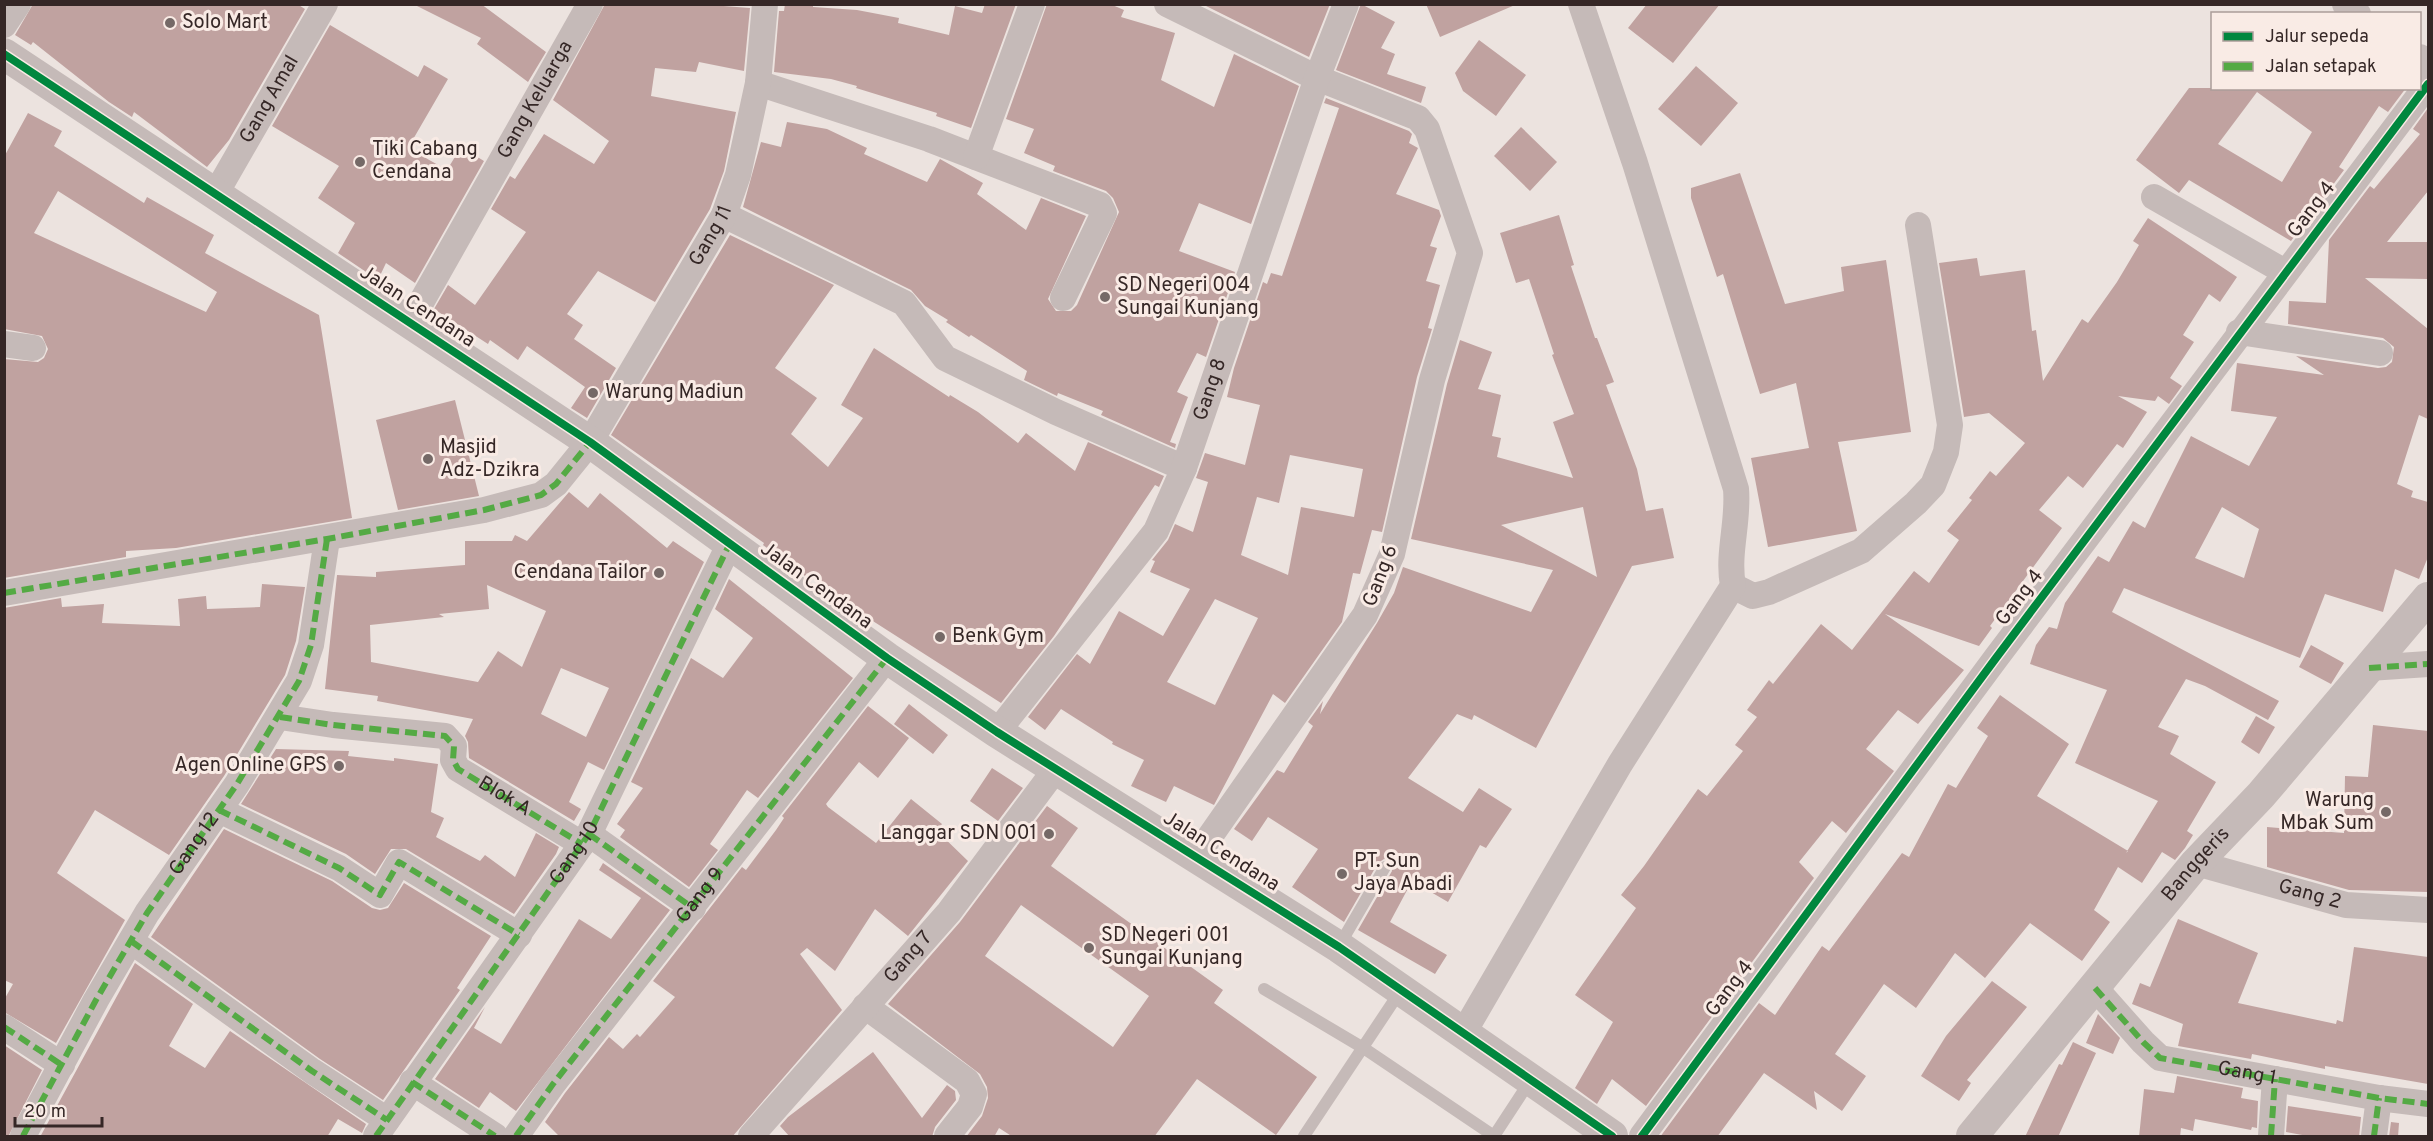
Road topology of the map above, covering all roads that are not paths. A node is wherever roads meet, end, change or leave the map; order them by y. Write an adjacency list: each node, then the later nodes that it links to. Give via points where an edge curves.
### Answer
1 (18, 4): 9 (street)
2 (325, 4): 15 (street, Gang Amal)
3 (590, 4): 21 (street, Gang Keluarga)
4 (765, 4): 12 (street, Gang 11)
5 (1032, 4): 14 (street)
6 (1167, 4): 11 (street)
7 (1346, 4): 11 (street, Gang 8)
8 (1581, 4): 30 (street, via 1736,489 1738,510 1729,567)
9 (4, 25)
10 (4, 54): 15 (street, Jalan Cendana)
11 (1317, 78): 27 (street, Gang 8); 41 (street, Gang 6, via 1418,118 1427,129 1470,253 1432,380 1392,555 1365,615)
12 (759, 83): 14 (street); 17 (street, Gang 11, via 738,175)
13 (2428, 84): 19 (street, Gang 4)
14 (976, 157): 20 (street, via 1103,208)
15 (215, 195): 21 (street, Jalan Cendana)
16 (2154, 196): 19 (street)
17 (724, 215): 26 (street, Gang 11); 27 (street, via 904,303 945,358)
18 (1918, 225): 30 (street, via 1950,424 1946,452 1933,484 1861,551 1769,592 1753,596)
19 (2285, 272): 22 (street, Gang 4)
20 (1063, 298)
21 (411, 322): 26 (street, Jalan Cendana)
22 (2239, 332): 25 (street); 71 (street, Gang 4)
23 (4, 344): 24 (street)
24 (33, 348)
25 (2380, 353)
26 (590, 442): 28 (street, via 556,484 541,495 484,510); 29 (street, Jalan Cendana)
27 (1184, 468): 37 (street, Gang 8, via 1156,531)
28 (327, 539): 31 (street); 36 (street, Gang 12, via 311,645 299,681)
29 (730, 543): 33 (street, Jalan Cendana); 40 (street, Gang 10)
30 (1733, 586): 54 (street, via 1620,764)
31 (4, 593)
32 (2428, 598): 35 (street, Banggeris)
33 (887, 658): 37 (street, Jalan Cendana); 44 (street, Gang 9)
34 (2428, 664): 35 (street)
35 (2369, 668): 42 (street, Banggeris, via 2261,795)
36 (280, 717): 39 (street, Gang 12); 40 (street, Blok A, via 445,736 454,746 453,760 458,769)
37 (997, 732): 38 (street, Jalan Cendana)
38 (1055, 770): 41 (street, Jalan Cendana); 52 (street, Gang 7, via 949,912)
39 (219, 810): 46 (street, via 339,868 380,895 399,862); 47 (street, Gang 12)
40 (585, 839): 44 (street, Blok A); 46 (street, Gang 10)
41 (1197, 855): 48 (street, Jalan Cendana)
42 (2196, 863): 45 (street, Gang 2, via 2346,905); 49 (street, Banggeris)
43 (1385, 867): 48 (lane)
44 (693, 908): 68 (street, Gang 9, via 553,1084)
45 (2428, 910)
46 (519, 935): 59 (street, Gang 10)
47 (131, 941): 56 (street, Gang 12); 62 (street, via 312,1071)
48 (1339, 947): 51 (street, Jalan Cendana)
49 (2095, 988): 57 (street, Gang 1, via 2160,1058); 72 (street, Banggeris)
50 (1264, 989): 55 (lane)
51 (1401, 990): 54 (street, Jalan Cendana); 55 (lane)
52 (865, 1006): 63 (street, Gang 7); 69 (street, via 967,1081 974,1094 970,1107)
53 (4, 1027): 56 (street)
54 (1464, 1032): 58 (street, Jalan Cendana)
55 (1365, 1049): 65 (lane); 70 (lane)
56 (62, 1065): 66 (street, Gang 12)
57 (2275, 1079): 60 (street, Gang 1); 73 (street)
58 (1530, 1081): 64 (street, Jalan Cendana); 65 (lane)
59 (412, 1082): 62 (street, Gang 10); 67 (street)
60 (2379, 1098): 61 (street, Gang 1); 74 (street)
61 (2428, 1104)
62 (381, 1129)
63 (765, 1132)
64 (1605, 1135)
65 (1494, 1136)
66 (23, 1137)
67 (495, 1137)
68 (516, 1137)
69 (947, 1137)
70 (1304, 1137)
71 (1642, 1137)
72 (1972, 1137)
73 (2271, 1137)
74 (2374, 1137)

